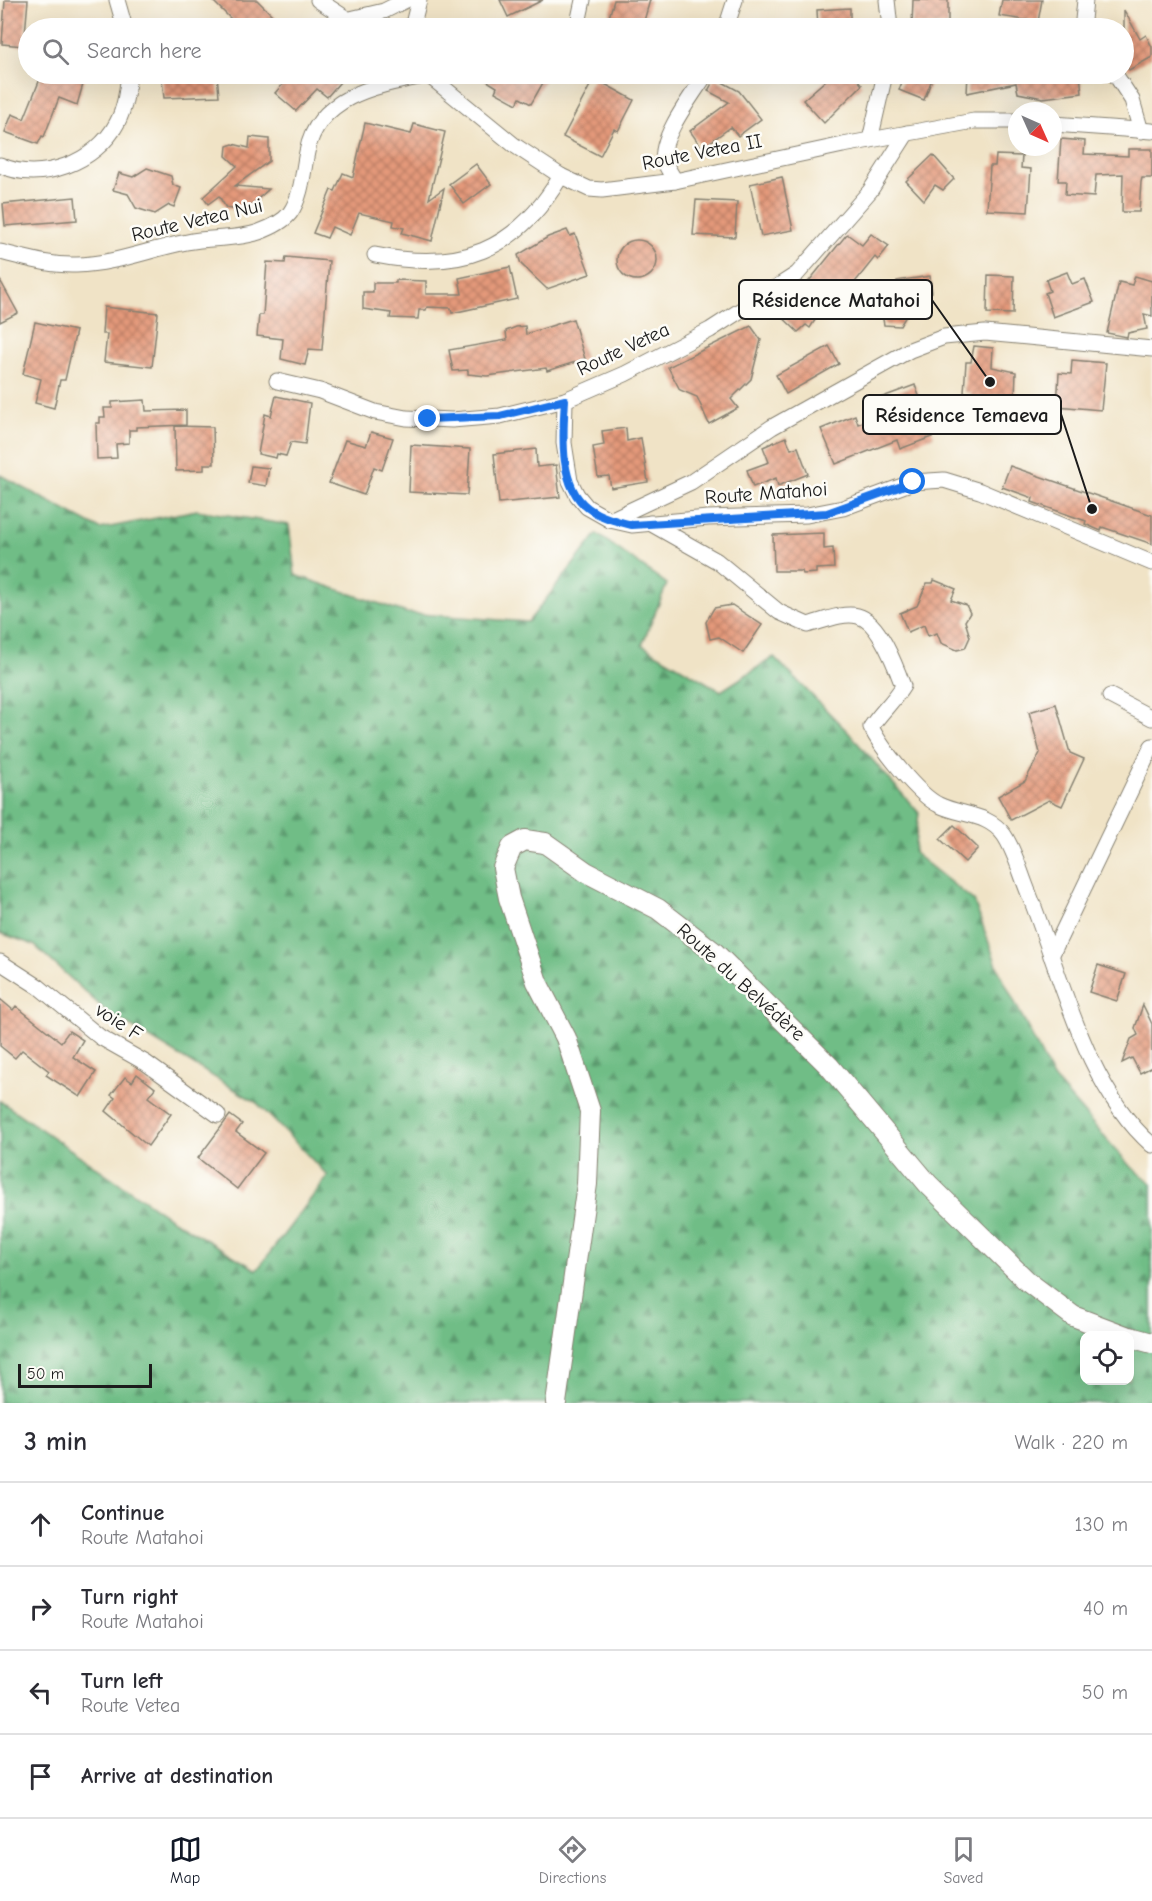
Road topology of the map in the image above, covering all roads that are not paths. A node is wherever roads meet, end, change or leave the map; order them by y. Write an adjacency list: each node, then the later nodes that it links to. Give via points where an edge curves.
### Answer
1 (117, 0): 9 (street)
2 (318, 0): 10 (street)
3 (406, 0): 11 (street, via 384,11)
4 (419, 0): 12 (street)
5 (583, 0): 13 (street)
6 (735, 0): 14 (street)
7 (887, 0): 15 (street)
8 (1085, 0): 16 (street)
9 (122, 18)
10 (343, 18)
11 (354, 18)
12 (414, 18)
13 (579, 18)
14 (729, 18)
15 (889, 18)
16 (1083, 18)
17 (128, 84): 28 (street, via 117,124 91,152 46,171)
18 (387, 84): 31 (street, Route Vetea Nui, via 343,99 332,108 308,144 301,185 290,213 257,233 190,241 92,264 57,264)
19 (440, 84): 29 (street, Route Vetea II, via 514,145)
20 (700, 84): 30 (street, via 664,148 664,161)
21 (881, 84): 27 (street)
22 (1122, 84): 25 (street)
23 (1008, 121): 26 (street, Route Vetea II, via 974,121)
24 (1062, 125): 25 (street)
25 (1147, 131)
26 (907, 133): 27 (street, Route Vetea II); 35 (street, Route Vetea, via 870,191 797,274 710,330)
27 (870, 140): 30 (street, Route Vetea II)
28 (0, 165)
29 (561, 176): 30 (street, Route Vetea II, via 589,189 602,190); 32 (street, via 543,206 487,249 434,261)
30 (675, 181)
31 (0, 252)
32 (375, 255)
33 (1152, 349): 36 (street, via 985,333 944,337 910,350 772,427 691,482)
34 (277, 381): 35 (street, Route Vetea, via 406,418 500,416)
35 (565, 400): 36 (street, Route Matahoi, via 564,443 570,481 587,507)
36 (610, 520): 37 (street, Route Matahoi, via 632,525)
37 (650, 523): 38 (street, Route Matahoi, via 827,513 913,482 944,480 980,491); 42 (street, via 717,561 779,612 808,626 836,617 859,616 875,627 903,686 871,727 879,745 938,805 992,822 1005,836)
38 (1152, 563)
39 (1110, 696): 40 (street)
40 (1152, 718)
41 (1152, 746): 42 (street)
42 (1052, 956): 45 (street, via 1082,1040 1126,1115)
43 (0, 962): 44 (street, voie F, via 39,987 99,1037 146,1063)
44 (218, 1115)
45 (1152, 1145)
46 (1114, 1331): 49 (street, Route du Belvédère, via 1073,1316 1028,1282 928,1184 830,1066 715,953 658,909 586,872 545,843 525,840 512,847 503,868 509,898 537,982 566,1038 590,1111 587,1184)
47 (1134, 1338): 48 (street, Route du Belvédère)
48 (1152, 1343)
49 (556, 1403)

